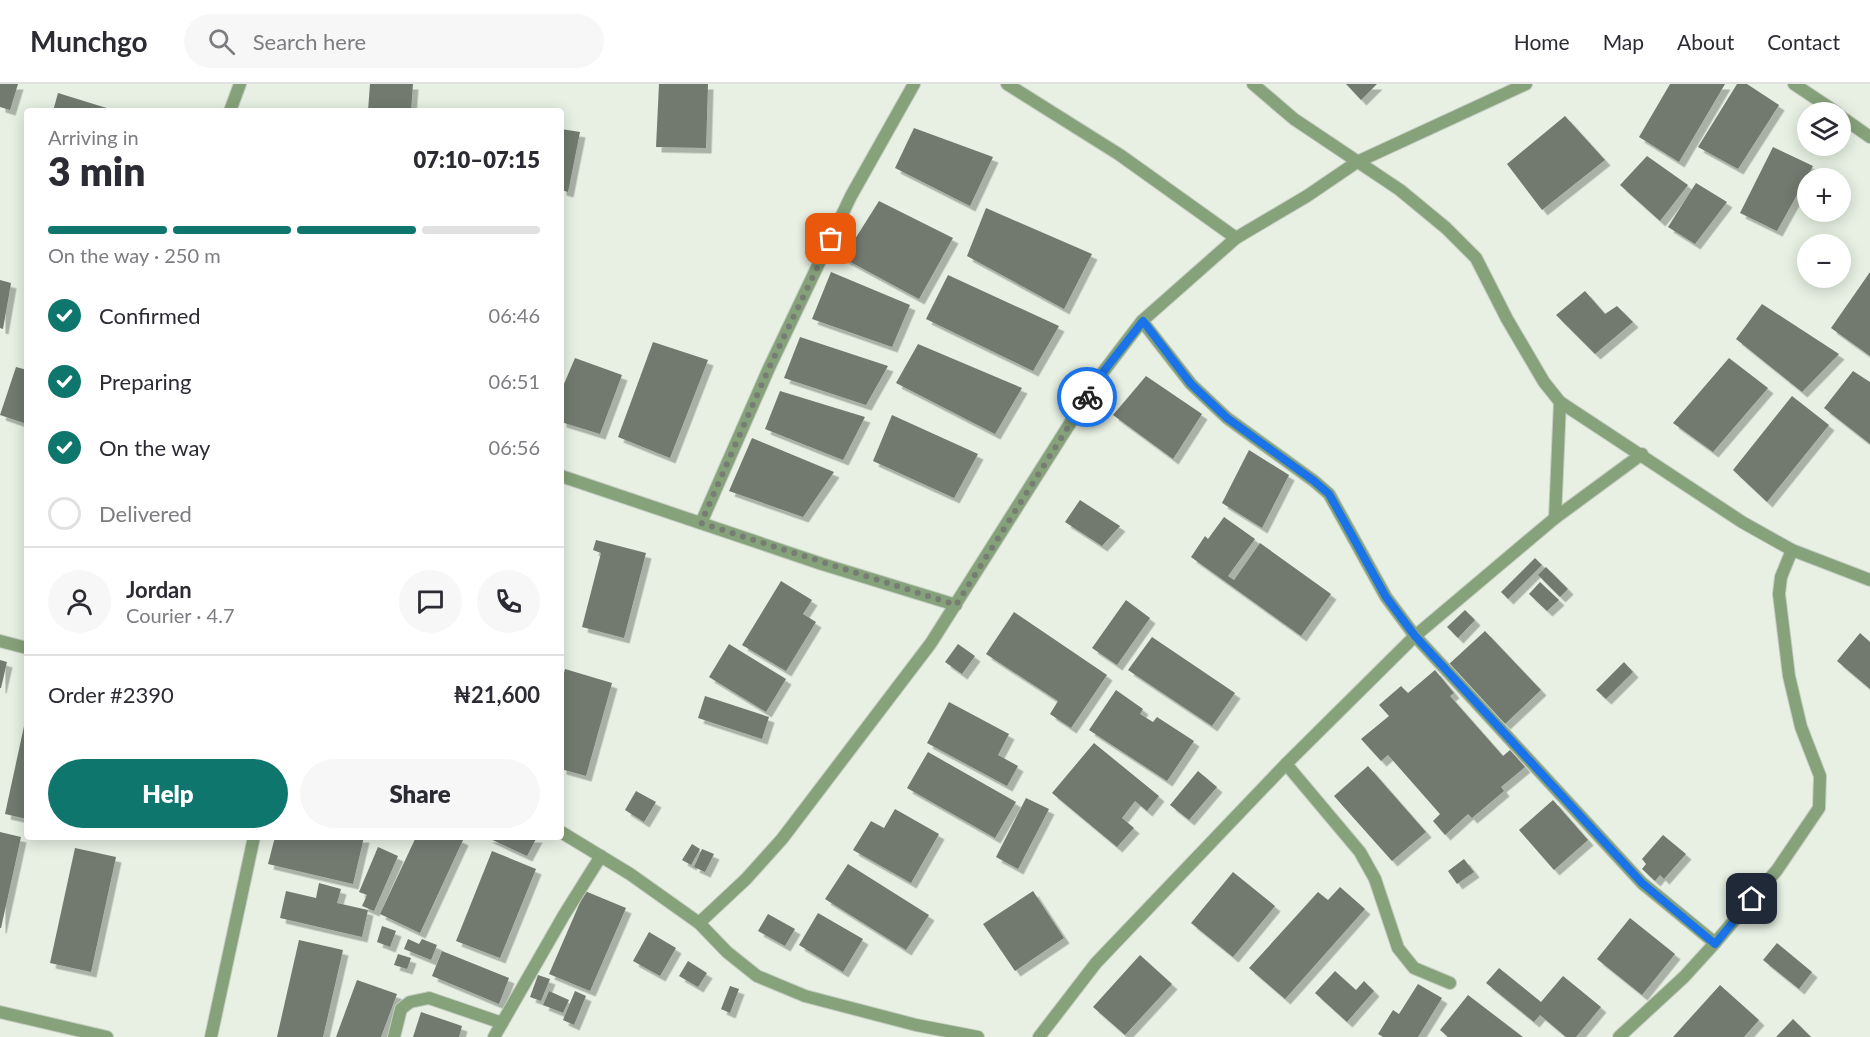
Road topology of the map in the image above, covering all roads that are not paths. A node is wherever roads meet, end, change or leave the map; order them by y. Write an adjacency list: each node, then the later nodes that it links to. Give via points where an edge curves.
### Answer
1 (240, 84): 8 (street)
2 (914, 84): 18 (street, via 851,196)
3 (1007, 84): 12 (street, via 1120,155)
4 (1253, 84): 11 (street, via 1294,119)
5 (1526, 84): 11 (street)
6 (1794, 84): 7 (street)
7 (1821, 102)
8 (232, 108)
9 (1851, 124): 10 (street)
10 (1870, 137)
11 (1357, 162): 12 (street); 14 (street, via 1400,190 1476,258 1507,319)
12 (1236, 238): 13 (street)
13 (1143, 321): 21 (street, via 1100,376); 22 (street, via 1191,384 1220,411 1329,494 1386,597)
14 (1560, 402): 15 (street); 17 (street)
15 (1642, 454): 17 (street); 19 (street, via 1742,522)
16 (564, 477): 18 (street)
17 (1555, 518): 22 (street)
18 (701, 523): 21 (street)
19 (1792, 550): 20 (street); 30 (street, via 1779,594 1789,676 1801,726 1820,776 1819,808 1777,870)
20 (1870, 580)
21 (956, 605): 29 (street, via 782,839)
22 (1415, 636): 25 (street); 30 (street, via 1642,883)
23 (0, 641): 24 (street)
24 (24, 647)
25 (1286, 764): 31 (street, via 1360,852 1375,879 1398,948 1413,968); 40 (street, via 1096,963)
26 (564, 834): 28 (street)
27 (253, 840): 36 (street)
28 (601, 856): 29 (street); 33 (street)
29 (699, 923): 39 (street, via 757,975 805,996)
30 (1715, 944): 34 (street)
31 (1450, 982)
32 (0, 1012): 35 (street)
33 (502, 1023): 37 (street, via 429,998 410,1002 401,1009); 38 (street)
34 (1620, 1036)
35 (107, 1037)
36 (211, 1037)
37 (394, 1037)
38 (494, 1037)
39 (978, 1037)
40 (1039, 1037)

